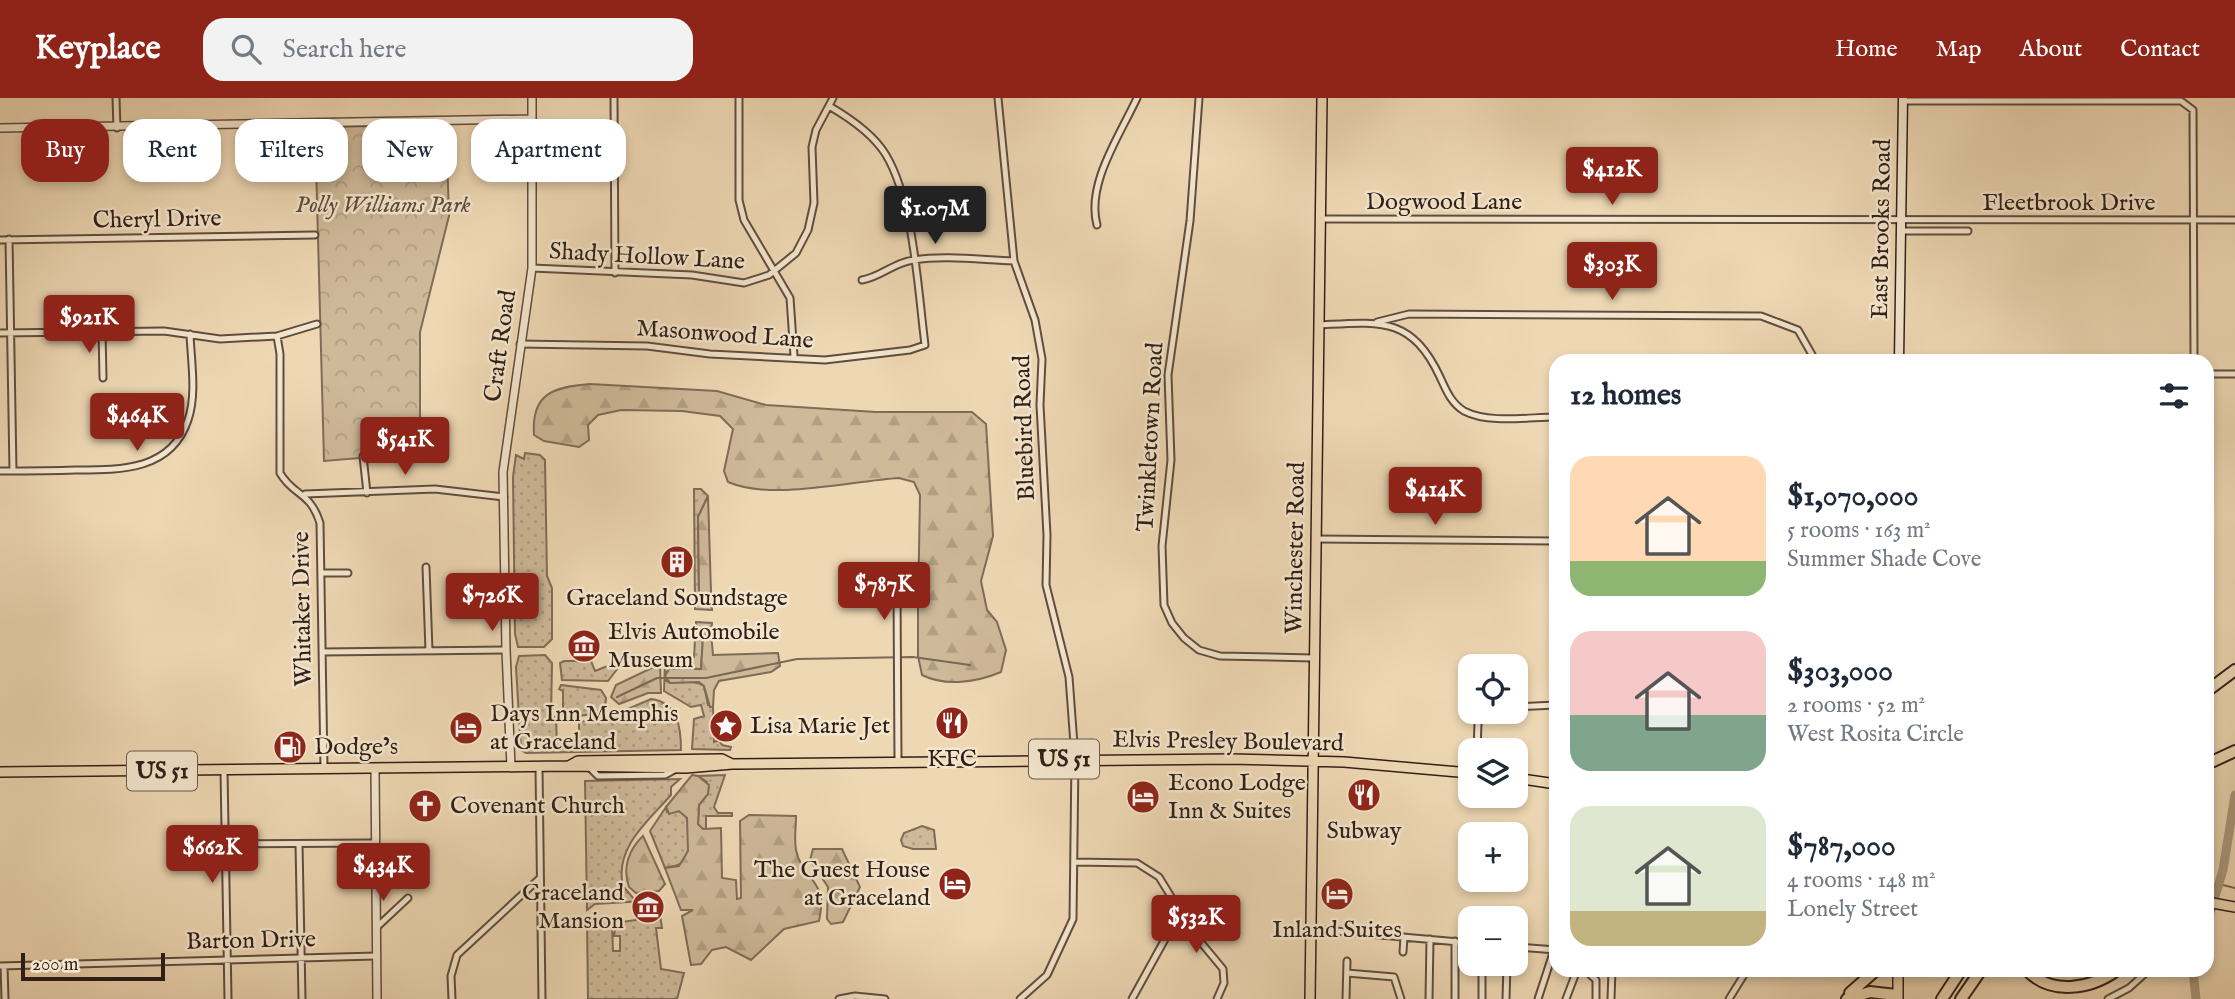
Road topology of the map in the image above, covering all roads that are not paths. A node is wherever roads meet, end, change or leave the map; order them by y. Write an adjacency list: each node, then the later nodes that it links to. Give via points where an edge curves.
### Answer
1 (116, 98): 15 (street)
2 (532, 98): 12 (street, Craft Road)
3 (614, 98): 32 (street)
4 (739, 98): 31 (street, via 739,200 744,220)
5 (833, 98): 11 (street, Shady Hollow Lane)
6 (998, 98): 29 (street, Bluebird Road)
7 (1138, 98): 21 (street, via 1099,182 1094,200)
8 (1199, 98): 66 (street, Twinkletown Road, via 1190,221 1168,375 1171,460 1162,546 1164,605 1171,623 1199,650 1220,656)
9 (1322, 98): 17 (main road, Winchester Road)
10 (1903, 100): 18 (street, via 2181,101 2193,110); 22 (main road, East Brooks Road)
11 (829, 106): 28 (street, via 886,153 899,187); 31 (street, Shady Hollow Lane, via 811,146 813,217 796,253)
12 (532, 119)
13 (471, 120): 15 (street)
14 (0, 128): 15 (street)
15 (117, 128)
16 (532, 182): 30 (street, Craft Road)
17 (1321, 219): 22 (street, Dogwood Lane); 36 (main road, Winchester Road)
18 (2192, 220): 19 (street, Fleetbrook Drive); 20 (street, Fleetbrook Drive); 45 (street)
19 (2235, 220)
20 (1920, 221): 22 (street, Fleetbrook Drive); 23 (street)
21 (1097, 225)
22 (1903, 226): 23 (street); 44 (main road, East Brooks Road)
23 (1920, 231): 24 (street)
24 (1968, 231)
25 (315, 235): 26 (street, Cheryl Drive)
26 (9, 239): 27 (street, Cheryl Drive); 39 (street)
27 (0, 240)
28 (915, 259): 29 (street); 33 (street); 46 (street, Masonwood Lane, via 925,345 845,359)
29 (1014, 261): 72 (street, Bluebird Road, via 1035,320 1042,359 1046,584 1069,677)
30 (532, 268): 32 (street, Shady Hollow Lane); 42 (street, Craft Road)
31 (776, 270): 32 (street, Shady Hollow Lane, via 744,283 692,275); 46 (street, via 790,298)
32 (615, 274)
33 (862, 280)
34 (1377, 322): 36 (street); 43 (street, via 1409,314 1761,316 1798,330); 50 (street, via 1416,340 1429,355 1451,400 1465,411 1487,417)
35 (317, 324): 41 (street)
36 (1318, 325): 57 (main road, Winchester Road)
37 (102, 331): 39 (street); 40 (street); 49 (street)
38 (0, 333): 39 (street)
39 (10, 333): 53 (street)
40 (190, 334): 41 (street, via 220,339); 53 (street, via 189,419 178,441 163,456 128,470)
41 (277, 337): 55 (street, Whitaker Drive, via 280,473 285,482)
42 (520, 344): 46 (street, Masonwood Lane, via 647,346 710,354); 56 (street, Craft Road, via 503,472)
43 (1812, 354)
44 (1899, 354)
45 (2194, 354)
46 (794, 356)
47 (2214, 374): 48 (street)
48 (2235, 374)
49 (103, 378)
50 (1549, 417)
51 (363, 456): 54 (street)
52 (0, 471): 53 (street)
53 (13, 471)
54 (367, 493): 55 (street); 56 (street, via 435,489)
55 (305, 494): 60 (street, Whitaker Drive, via 320,523)
56 (504, 496): 63 (street, Craft Road)
57 (1315, 539): 58 (street); 66 (main road, Winchester Road)
58 (1549, 541)
59 (426, 567): 64 (street)
60 (321, 573): 61 (street); 65 (street, Whitaker Drive)
61 (348, 573)
62 (897, 590): 75 (street)
63 (506, 650): 64 (street); 78 (street, Craft Road)
64 (429, 651): 65 (street)
65 (322, 652): 81 (street, Whitaker Drive)
66 (1313, 658): 73 (main road, Winchester Road)
67 (2235, 670): 68 (highway)
68 (2214, 686)
69 (1549, 705): 70 (street)
70 (1528, 706)
71 (2235, 751): 74 (highway)
72 (1075, 758): 73 (main road, Elvis Presley Boulevard / US 51); 75 (main road, Elvis Presley Boulevard / US 51); 90 (street, Bluebird Road)
73 (1312, 761): 84 (main road, Elvis Presley Boulevard / US 51); 137 (main road, Winchester Road)
74 (2214, 761)
75 (898, 762): 76 (main road, Elvis Presley Boulevard / US 51)
76 (732, 764): 77 (main road, Elvis Presley Boulevard / US 51); 77 (main road, Elvis Presley Boulevard / US 51, via 722,758 578,761)
77 (569, 766): 79 (main road, Elvis Presley Boulevard / US 51)
78 (511, 767): 79 (main road, Elvis Presley Boulevard / US 51); 80 (main road, Elvis Presley Boulevard / US 51)
79 (540, 767): 91 (street)
80 (375, 769): 81 (main road, Elvis Presley Boulevard / US 51); 87 (street)
81 (324, 770): 82 (main road, Elvis Presley Boulevard / US 51)
82 (224, 771): 83 (main road, Elvis Presley Boulevard / US 51); 88 (street)
83 (0, 772)
84 (1458, 772)
85 (1528, 780): 86 (main road)
86 (1549, 783)
87 (375, 843): 89 (street); 96 (street)
88 (225, 844): 89 (street); 107 (street)
89 (299, 844): 106 (street)
90 (1074, 862): 95 (street, via 1146,866 1159,877); 134 (street, Bluebird Road, via 1073,919 1065,941 1047,975)
91 (540, 878): 130 (street, via 457,955 451,976); 131 (street)
92 (408, 898): 96 (street)
93 (2214, 903): 94 (main road)
94 (2235, 907)
95 (1180, 912): 135 (street); 136 (street, via 1223,969 1224,983)
96 (376, 927): 105 (street)
97 (1324, 930): 98 (street)
98 (1404, 937): 99 (street); 104 (street)
99 (1430, 939): 100 (street); 140 (street)
100 (1455, 941): 101 (street); 141 (street)
101 (1458, 941)
102 (1528, 948): 103 (street)
103 (1549, 950)
104 (1403, 952)
105 (376, 956): 106 (street, Barton Drive); 129 (street)
106 (302, 957): 107 (street, Barton Drive); 128 (street)
107 (227, 959): 109 (street, Barton Drive); 127 (street)
108 (1347, 961): 111 (street)
109 (2, 966): 126 (street)
110 (1549, 967): 144 (street)
111 (1347, 973): 138 (street); 139 (street, via 1394,977)
112 (1482, 976): 142 (street)
113 (1507, 976): 143 (street)
114 (1574, 977): 145 (street)
115 (1593, 977): 146 (street)
116 (1612, 977): 147 (street)
117 (1743, 977): 148 (street)
118 (1868, 977): 149 (highway)
119 (1898, 977): 125 (main road)
120 (1956, 977): 150 (highway)
121 (1977, 977): 151 (highway)
122 (2038, 977): 123 (highway, via 2073,987)
123 (2104, 977)
124 (2141, 977): 152 (street)
125 (1896, 998): 149 (highway, via 1870,992)
126 (5, 999)
127 (228, 999)
128 (302, 999)
129 (377, 999)
130 (452, 999)
131 (542, 999)
132 (839, 999): 133 (street)
133 (885, 999)
134 (1020, 999)
135 (1132, 999)
136 (1217, 999)
137 (1310, 999)
138 (1346, 999)
139 (1401, 999)
140 (1429, 999)
141 (1455, 999)
142 (1482, 999)
143 (1506, 999)
144 (1538, 999)
145 (1566, 999)
146 (1596, 999)
147 (1611, 999)
148 (1729, 999)
149 (1844, 999)
150 (1942, 999)
151 (1963, 999)
152 (2108, 999)

